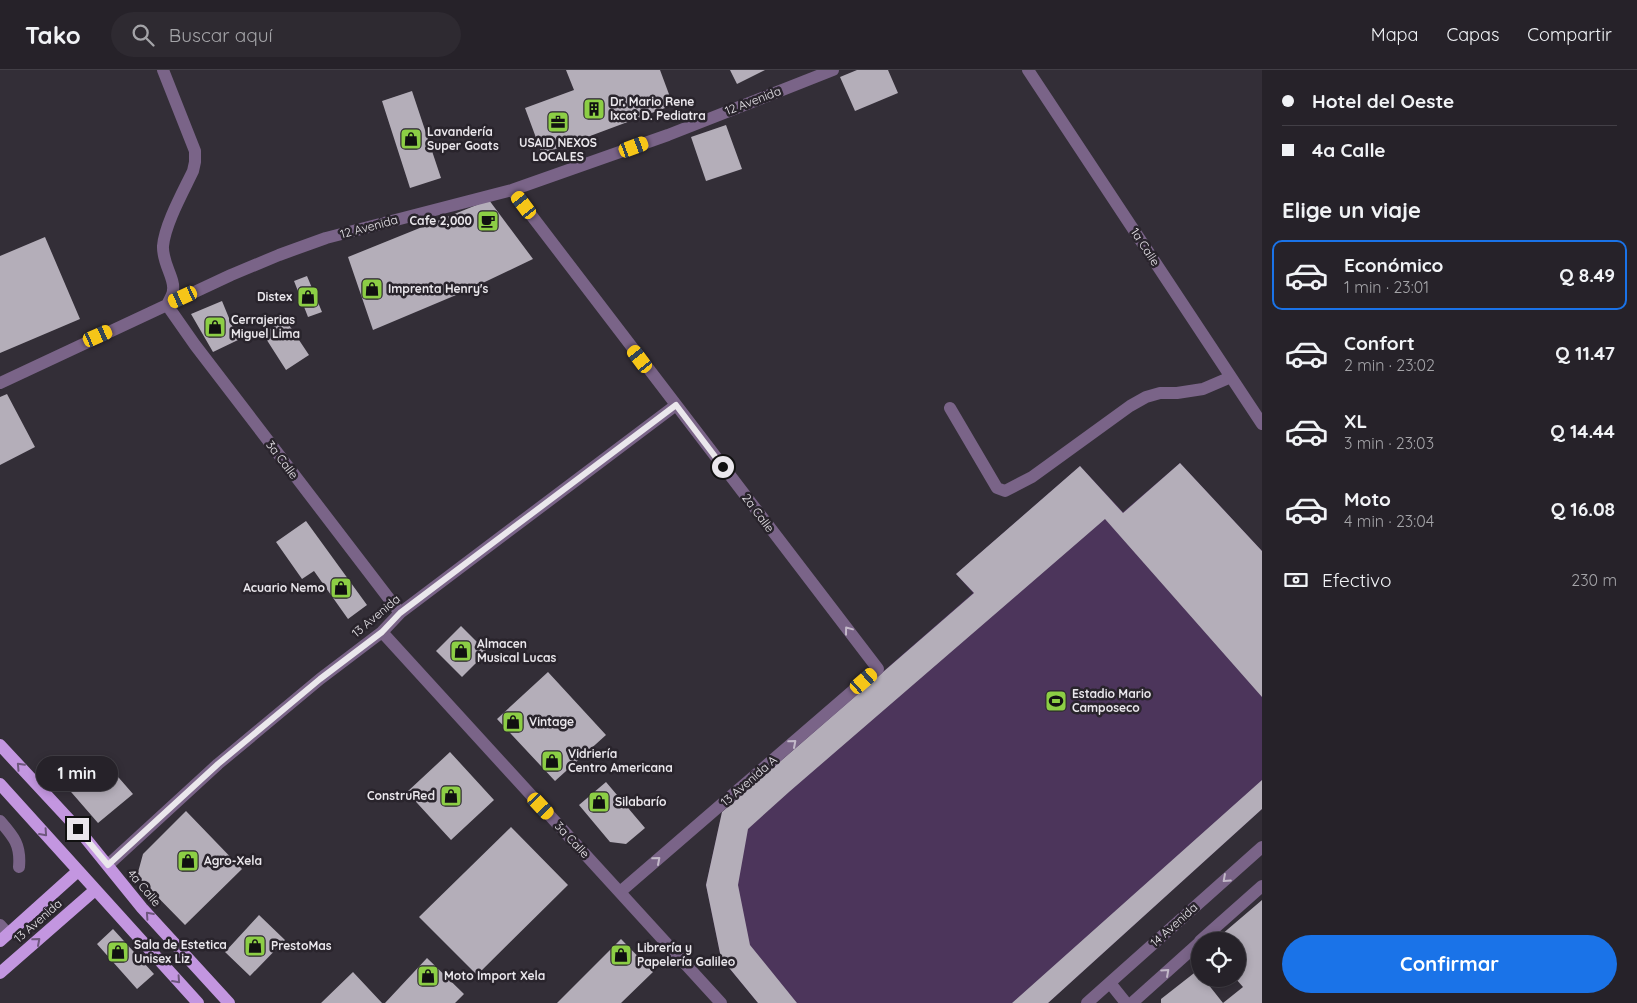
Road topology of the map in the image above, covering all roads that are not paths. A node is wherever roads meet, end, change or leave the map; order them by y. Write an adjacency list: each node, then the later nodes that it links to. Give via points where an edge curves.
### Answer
1 (164, 70): 5 (street, via 195,151 193,171 163,244 163,257 173,291)
2 (833, 70): 4 (street, 12 Avenida, via 668,135)
3 (1028, 70): 6 (street, 1a Calle)
4 (512, 190): 5 (street, 12 Avenida, via 326,238); 8 (street, 2a Calle)
5 (168, 304): 7 (street, 12 Avenida); 11 (street, 3a Calle, via 194,345)
6 (1231, 377): 9 (street, via 1203,389 1146,397 1032,477 1005,491 997,488); 10 (street, 1a Calle)
7 (0, 383)
8 (676, 405): 11 (street, 13 Avenida); 13 (street, 2a Calle, one-way to 8)
9 (950, 408)
10 (1262, 424)
11 (400, 613): 12 (street, 13 Avenida)
12 (382, 632): 18 (street, 13 Avenida, via 218,764); 23 (street, 3a Calle)
13 (878, 669): 23 (street, 13 Avenida A, one-way to 13)
14 (0, 745): 18 (main road, 4a Calle, one-way to 14)
15 (0, 784): 20 (main road, one-way to 20)
16 (0, 821): 19 (street, via 16,841 20,854)
17 (1262, 847): 28 (street, 14 Avenida, one-way to 28)
18 (108, 865): 30 (main road, 4a Calle, one-way to 18, via 142,908)
19 (18, 867)
20 (78, 871): 22 (main road); 25 (main road, 13 Avenida)
21 (1262, 886): 24 (street)
22 (94, 890): 27 (main road, 13 Avenida, one-way to 22); 29 (main road, one-way to 29)
23 (620, 892): 31 (street, 3a Calle)
24 (1210, 932)
25 (3, 933)
26 (1191, 949): 34 (street, one-way to 26)
27 (0, 973)
28 (1110, 982): 32 (street, 14 Avenida); 33 (street)
29 (198, 1003)
30 (229, 1003)
31 (721, 1003)
32 (1087, 1003)
33 (1126, 1003)
34 (1132, 1003)

